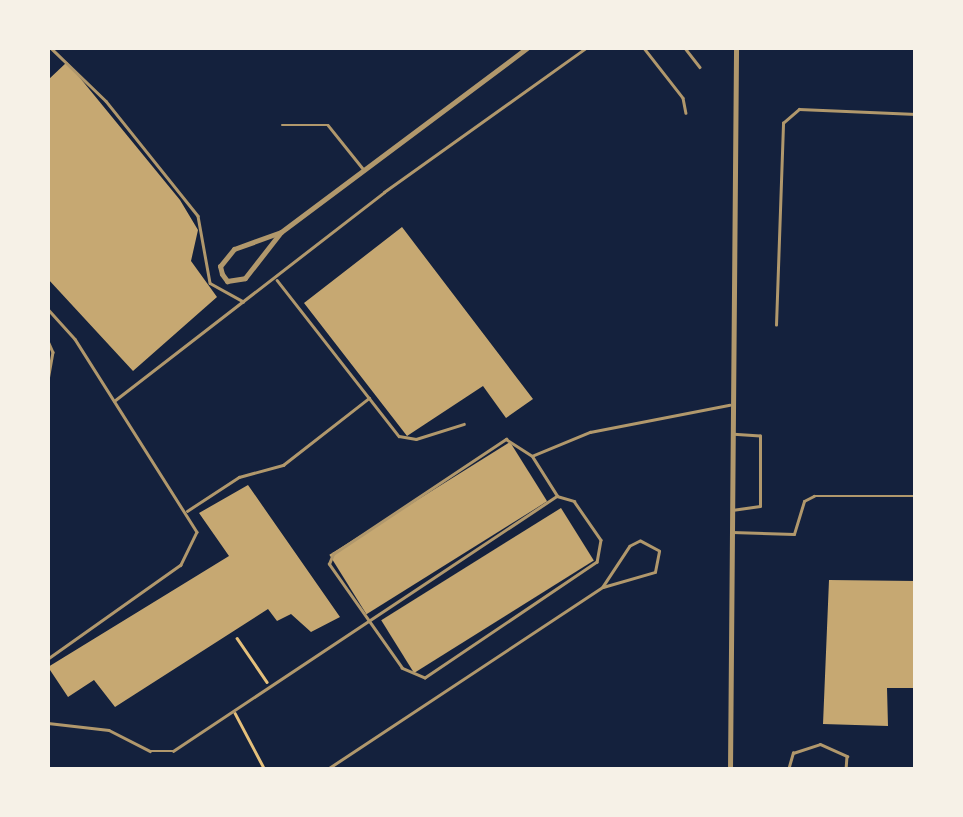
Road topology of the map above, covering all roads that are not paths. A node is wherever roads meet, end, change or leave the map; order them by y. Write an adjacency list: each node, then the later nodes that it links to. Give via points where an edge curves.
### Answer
1 (51, 48): 14 (lane, via 106,102 198,216 210,283)
2 (527, 48): 11 (street)
3 (586, 48): 13 (lane)
4 (644, 48): 8 (lane, via 683,98)
5 (686, 48): 7 (lane)
6 (736, 48): 21 (street)
7 (700, 67)
8 (686, 113)
9 (916, 114): 16 (lane, via 799,109 783,123)
10 (282, 125): 11 (lane, via 328,125)
11 (365, 171): 12 (street)
12 (281, 232): 12 (street, via 245,278 227,281 220,266 234,249)
13 (276, 278): 14 (lane); 19 (lane)
14 (246, 301): 20 (lane)
15 (48, 309): 20 (lane)
16 (776, 325)
17 (48, 341): 18 (lane)
18 (48, 378)
19 (369, 398): 22 (lane, via 406,440); 28 (lane, via 283,465 240,478)
20 (114, 401): 28 (lane)
21 (731, 405): 23 (street); 24 (lane, via 590,432)
22 (464, 424)
23 (731, 434): 27 (street); 27 (lane, via 760,436 761,456 759,509)
24 (532, 456): 25 (lane); 31 (lane, via 506,440 333,554 329,564)
25 (557, 496): 31 (lane); 31 (lane, via 574,502 600,540 602,554 588,570 425,678 402,668)
26 (916, 496): 29 (lane, via 814,496 804,500 794,534)
27 (730, 510): 29 (street)
28 (186, 512): 32 (lane, via 197,532 190,556)
29 (730, 532): 35 (street)
30 (604, 586): 30 (lane, via 630,546 650,542 659,550 654,572); 34 (lane)
31 (367, 625): 33 (lane, via 164,754 109,730)
32 (48, 659)
33 (48, 723)
34 (326, 770)
35 (730, 770)
36 (788, 770): 37 (lane, via 793,753 820,744 847,756)
37 (846, 770)

